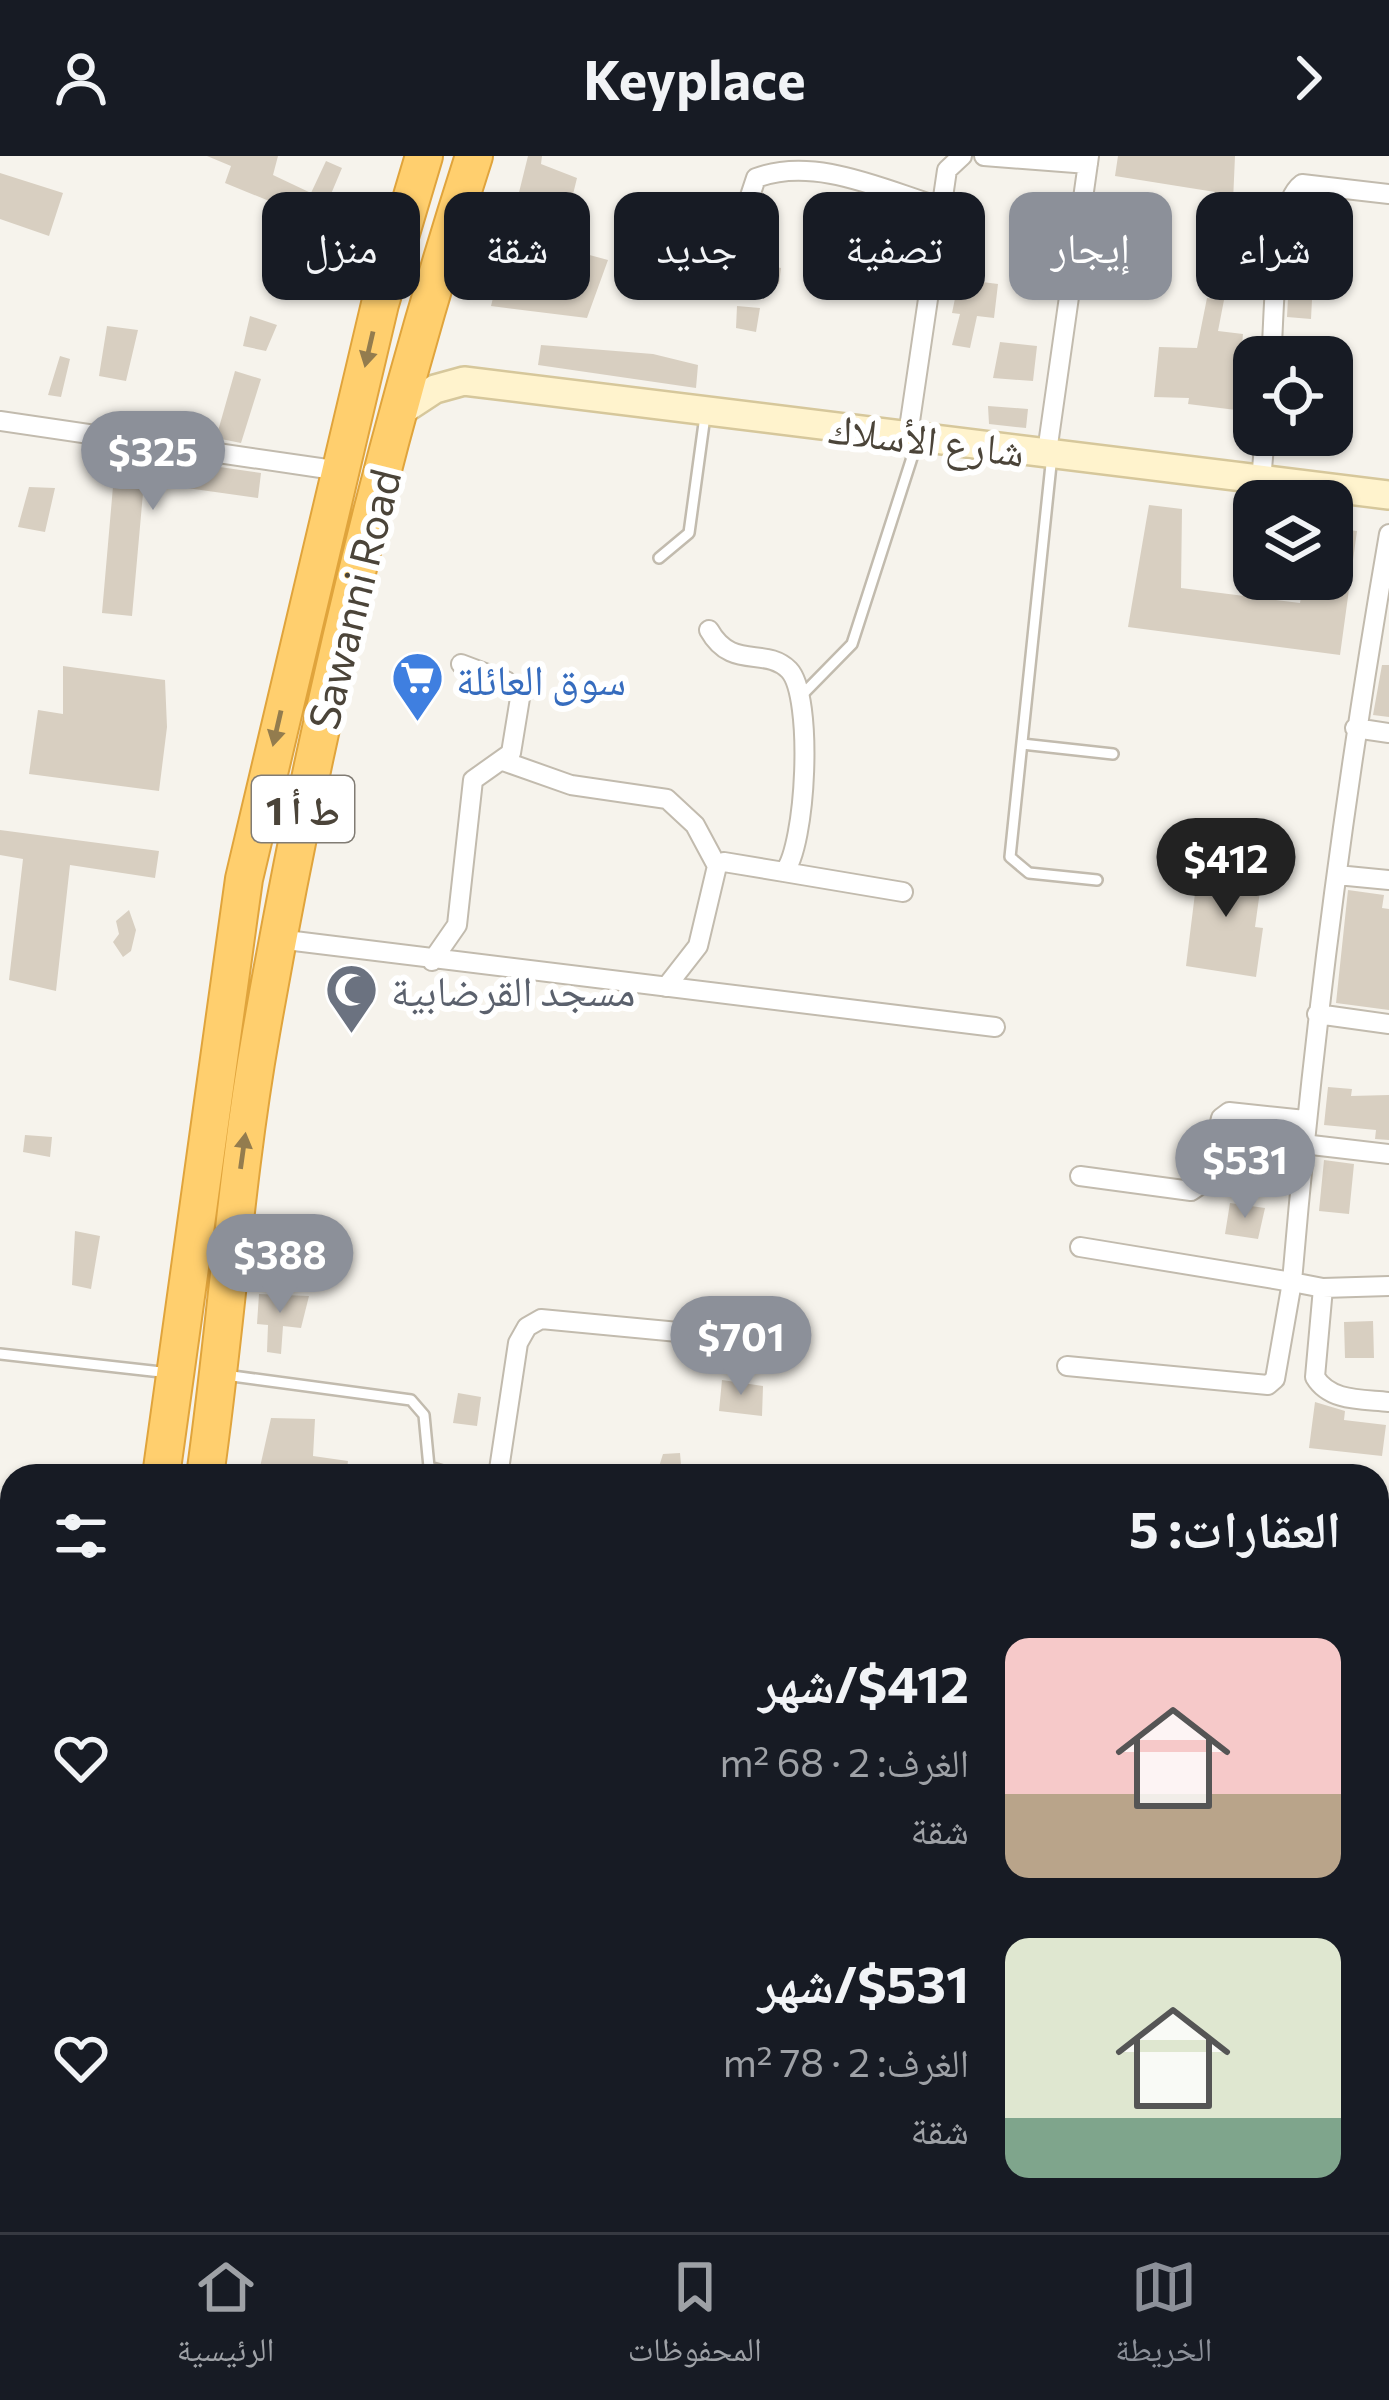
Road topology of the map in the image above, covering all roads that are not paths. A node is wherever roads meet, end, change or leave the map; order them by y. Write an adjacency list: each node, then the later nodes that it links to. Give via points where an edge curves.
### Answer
1 (424, 156): 20 (highway, Sawanni Road / ط أ 1, one-way to 20)
2 (474, 156): 12 (highway, Sawanni Road / ط أ 1)
3 (962, 156): 8 (street, via 947,170)
4 (984, 156): 5 (street)
5 (1088, 160): 18 (street)
6 (751, 192): 7 (street, via 756,178 810,167)
7 (891, 192)
8 (943, 192)
9 (1389, 194): 11 (street, via 1295,188 1284,216)
10 (929, 300): 17 (street)
11 (1273, 336)
12 (420, 338): 13 (street); 15 (highway, Sawanni Road / ط أ 1)
13 (464, 381): 14 (street, شارع الأسلاك); 15 (street, via 434,388)
14 (706, 411): 17 (street, شارع الأسلاك); 24 (lane, via 689,533)
15 (400, 412): 39 (highway, Sawanni Road / ط أ 1, via 316,743)
16 (0, 421): 20 (street)
17 (913, 436): 18 (street, شارع الأسلاك); 27 (lane, via 852,644)
18 (1049, 452): 21 (street, شارع الأسلاك); 30 (lane)
19 (1263, 456): 21 (street)
20 (341, 471): 56 (highway, Sawanni Road / ط أ 1, one-way to 56, via 244,879)
21 (1261, 479): 22 (street, شارع الأسلاك)
22 (1389, 495)
23 (1389, 534): 28 (street)
24 (659, 558)
25 (709, 630): 27 (street, via 726,652 781,663)
26 (461, 664): 32 (street, via 506,681 520,698)
27 (801, 696): 34 (street, via 806,728 794,853)
28 (1355, 728): 29 (street); 35 (street)
29 (1389, 733)
30 (1022, 744): 31 (lane); 36 (lane, via 1010,857 1029,873)
31 (1113, 754)
32 (503, 761): 33 (street, via 571,785 667,800 695,825); 40 (street, via 475,776 458,925)
33 (717, 866): 34 (street); 41 (street, via 698,946)
34 (784, 872): 38 (street)
35 (1336, 874): 37 (street); 42 (street)
36 (1097, 880)
37 (1389, 880)
38 (903, 892)
39 (278, 939): 40 (street); 57 (highway, Sawanni Road / ط أ 1, one-way to 39)
40 (432, 962): 41 (street)
41 (666, 987): 44 (street)
42 (1317, 1014): 43 (street); 45 (street)
43 (1389, 1024)
44 (995, 1027)
45 (1306, 1120): 46 (street); 48 (street, via 1229,1112 1206,1181 1191,1191)
46 (1303, 1144): 47 (street); 50 (street)
47 (1389, 1154)
48 (1080, 1176)
49 (1080, 1247): 50 (street)
50 (1292, 1282): 52 (street); 55 (street, via 1268,1385)
51 (1389, 1286): 52 (street)
52 (1323, 1288): 58 (street, via 1315,1377 1347,1398)
53 (773, 1341): 62 (street, via 541,1319 518,1343)
54 (0, 1354): 56 (lane)
55 (1066, 1366)
56 (175, 1374): 59 (highway, Sawanni Road / ط أ 1)
57 (217, 1374): 60 (highway, Sawanni Road / ط أ 1); 61 (lane, via 411,1400 424,1415)
58 (1389, 1402)
59 (163, 1464)
60 (206, 1464)
61 (429, 1464)
62 (500, 1464)

